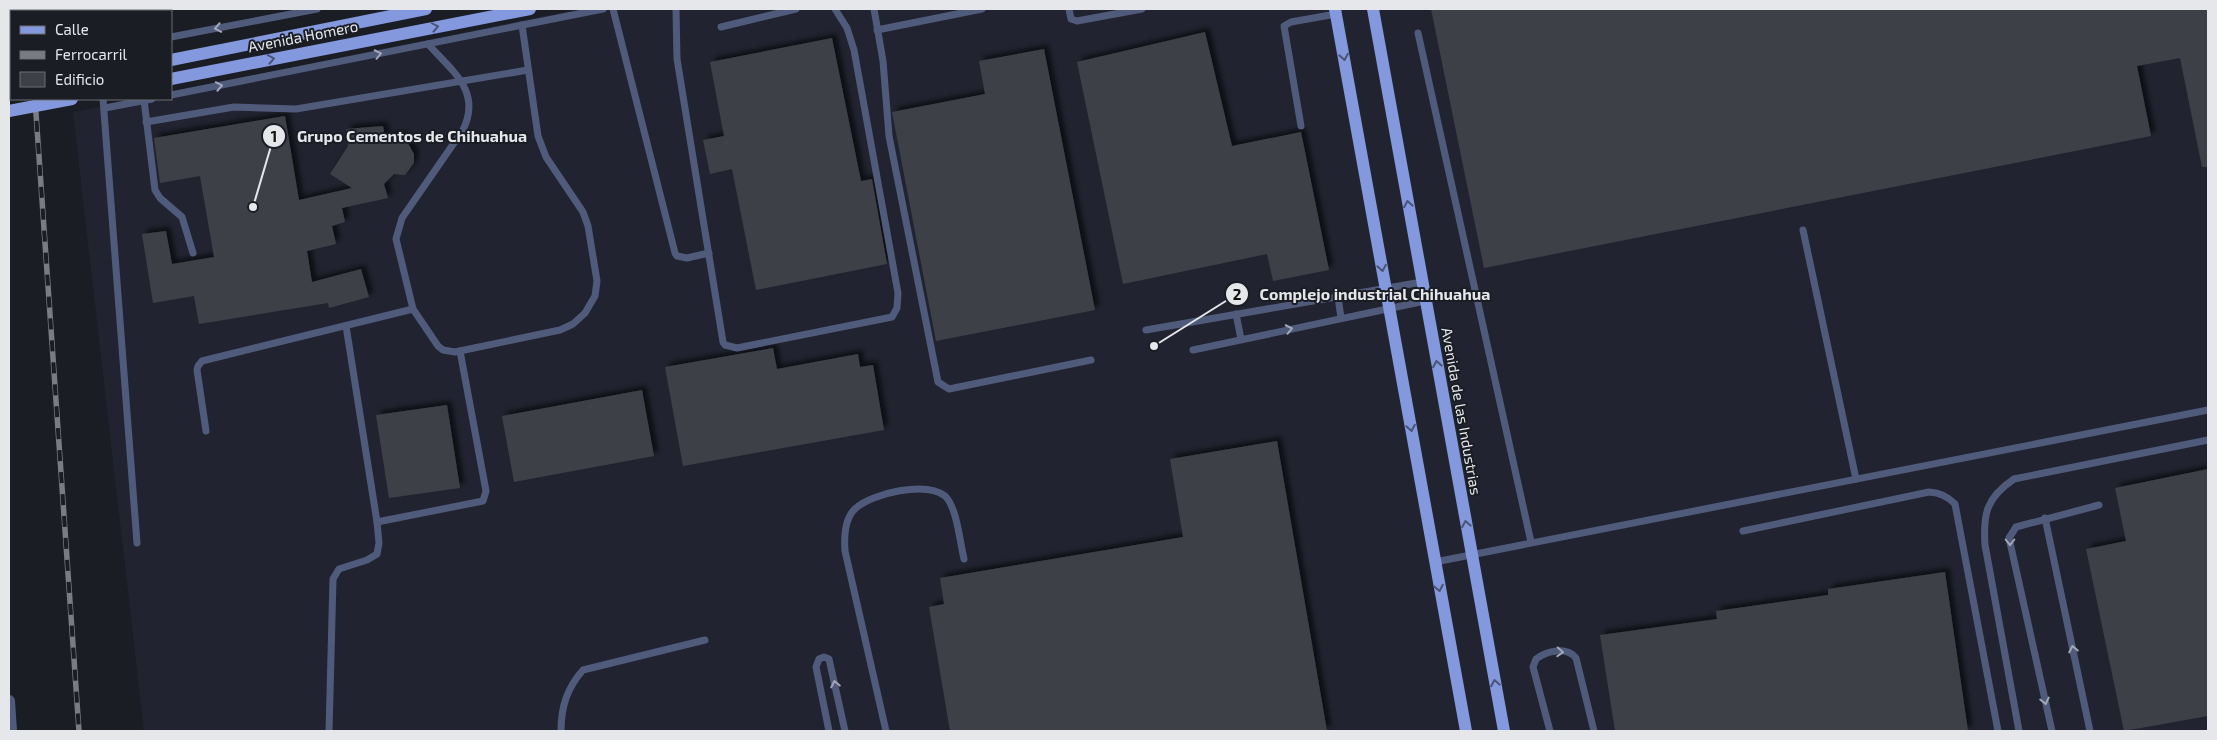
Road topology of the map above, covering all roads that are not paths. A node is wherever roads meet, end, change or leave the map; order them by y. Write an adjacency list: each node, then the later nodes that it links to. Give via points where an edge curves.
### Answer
1 (269, 9): 16 (lane)
2 (317, 9): 16 (lane)
3 (426, 9): 23 (main road, Avenida Homero)
4 (530, 9): 25 (main road, Avenida Homero, one-way to 4)
5 (603, 9): 17 (lane)
6 (613, 9): 37 (lane, via 675,253 686,258)
7 (676, 9): 37 (lane, via 677,59)
8 (796, 9): 18 (lane)
9 (835, 9): 37 (lane, via 847,28 854,50 898,293 894,315 730,347 723,342)
10 (874, 9): 19 (lane)
11 (982, 9): 19 (lane)
12 (1069, 9): 13 (lane, via 1071,19 1077,21)
13 (1142, 9)
14 (1373, 9): 38 (main road, Avenida de las Industrias, one-way to 14)
15 (1335, 11): 34 (lane, via 1284,26); 39 (main road, one-way to 39)
16 (270, 18): 21 (lane, one-way to 21)
17 (522, 25): 22 (lane); 24 (lane)
18 (721, 27)
19 (877, 30): 51 (lane, via 889,136 938,382 949,389)
20 (1418, 33): 60 (lane)
21 (172, 37)
22 (428, 44): 26 (lane); 27 (lane, one-way to 22)
23 (172, 60)
24 (528, 70): 26 (lane); 50 (lane, via 540,145 583,212 597,288 585,313 560,330)
25 (172, 79)
26 (460, 82): 33 (lane, via 296,109 234,107); 43 (lane, via 470,99 469,117 402,218 396,239)
27 (172, 95)
28 (67, 100): 32 (main road, bridge)
29 (104, 100): 31 (lane)
30 (144, 100): 31 (lane); 33 (lane)
31 (105, 108): 61 (lane)
32 (9, 111)
33 (146, 122): 36 (lane, via 155,190 182,217)
34 (1300, 126)
35 (1802, 230): 55 (lane)
36 (193, 253)
37 (709, 253)
38 (1422, 282): 39 (lane); 41 (main road, Avenida de las Industrias)
39 (1385, 289): 40 (lane); 42 (main road)
40 (1338, 297): 44 (lane); 45 (lane)
41 (1425, 301): 42 (lane); 62 (main road, Avenida de las Industrias, one-way to 41)
42 (1389, 308): 45 (lane); 64 (main road, one-way to 64)
43 (413, 309): 46 (lane); 50 (lane, via 438,346 449,352)
44 (1236, 314): 47 (lane); 48 (lane)
45 (1341, 318): 48 (lane, one-way to 45)
46 (346, 326): 53 (lane, via 199,363 197,370); 58 (lane)
47 (1146, 330)
48 (1241, 339): 49 (lane)
49 (1193, 350)
50 (460, 351): 58 (lane, via 485,499)
51 (1091, 360)
52 (2208, 410): 55 (lane)
53 (206, 431)
54 (2208, 440): 78 (lane, via 2014,480 2001,488 1989,504 1984,521 1986,545)
55 (1856, 479): 60 (lane)
56 (2099, 505): 57 (lane)
57 (2045, 518): 79 (lane, one-way to 79, via 2016,527 2009,538); 80 (lane, one-way to 57)
58 (377, 522): 68 (lane, via 379,542 376,554 339,569 333,579)
59 (1743, 531): 77 (lane, via 1929,492 1949,499 1955,504)
60 (1531, 542): 62 (lane)
61 (137, 543)
62 (1471, 554): 64 (lane); 74 (main road, Avenida de las Industrias, one-way to 62)
63 (964, 559): 72 (lane, via 952,506 944,496 929,491 904,490 881,495 856,508 848,520 845,551)
64 (1435, 562): 73 (main road, one-way to 73)
65 (705, 640): 69 (lane, via 583,670 565,698)
66 (9, 702): 67 (street)
67 (11, 731)
68 (329, 731)
69 (561, 731)
70 (829, 731): 71 (lane, one-way to 70, via 829,658 824,657 819,659 816,667)
71 (845, 731)
72 (886, 731)
73 (1466, 731)
74 (1504, 731)
75 (1550, 731): 76 (lane, one-way to 76, via 1533,667 1536,659 1554,651 1568,652 1576,658)
76 (1594, 731)
77 (1998, 731)
78 (2018, 731)
79 (2052, 731)
80 (2090, 731)

